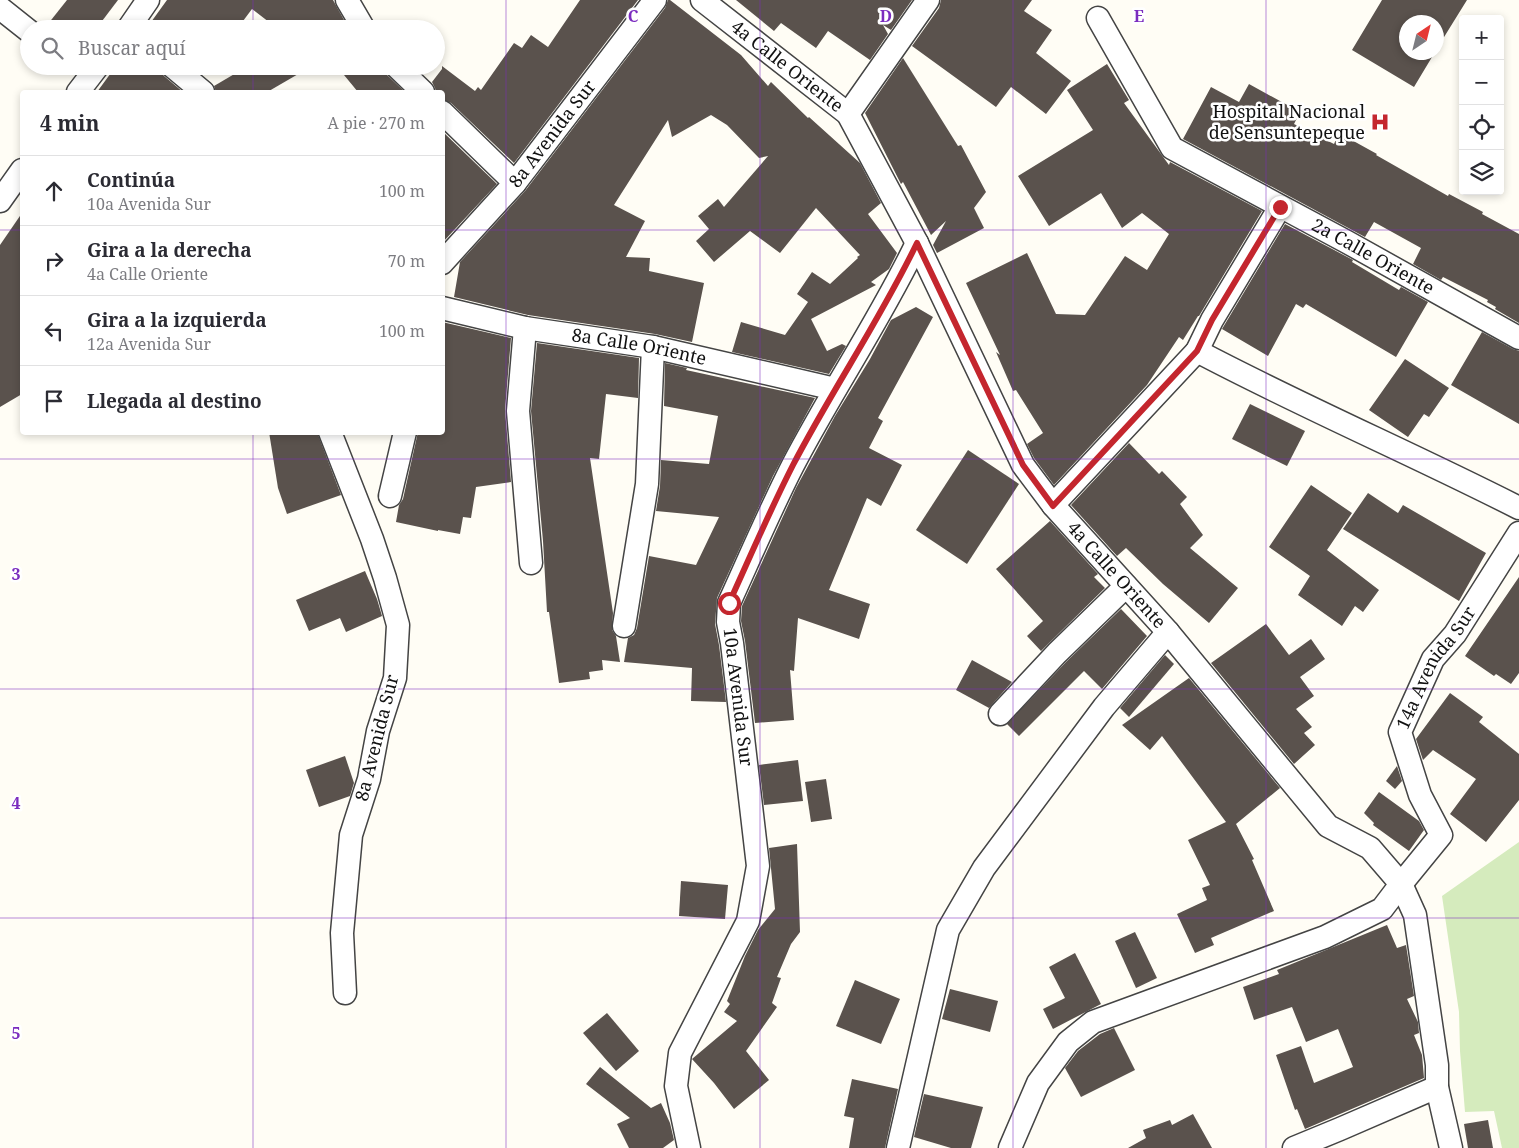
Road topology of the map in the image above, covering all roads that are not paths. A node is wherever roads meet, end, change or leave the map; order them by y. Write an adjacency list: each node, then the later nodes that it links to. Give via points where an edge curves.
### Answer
1 (148, 0): 8 (street)
2 (347, 0): 9 (street)
3 (655, 0): 18 (street, 8a Avenida Sur)
4 (702, 0): 15 (street, 4a Calle Oriente)
5 (928, 0): 15 (street)
6 (0, 8): 10 (street)
7 (1098, 18): 20 (street, 2a Calle Oriente, via 1172,148)
8 (134, 20)
9 (359, 20)
10 (20, 24)
11 (183, 75): 13 (street)
12 (405, 75): 14 (street)
13 (201, 90)
14 (421, 90)
15 (848, 114): 21 (street, 4a Calle Oriente)
16 (445, 115): 18 (street)
17 (20, 173): 19 (street)
18 (515, 183): 22 (street, 8a Avenida Sur)
19 (0, 201)
20 (1280, 207): 25 (street, 2a Calle Oriente); 27 (street)
21 (917, 243): 28 (street, 10a Avenida Sur, via 900,280); 32 (street, 4a Calle Oriente, via 1023,465)
22 (445, 259)
23 (445, 309): 24 (street, 8a Calle Oriente)
24 (525, 328): 26 (street, 8a Calle Oriente); 35 (street, via 518,411)
25 (1519, 338)
26 (653, 347): 28 (street, 8a Calle Oriente); 37 (street, via 647,484)
27 (1197, 351): 32 (street); 33 (street)
28 (835, 389): 43 (street, 10a Avenida Sur, via 793,466 729,603 728,622 758,866 748,921 680,1053 676,1086)
29 (331, 435): 41 (street, 8a Avenida Sur, via 372,539 398,625 395,678 351,835 342,933)
30 (404, 435): 31 (street)
31 (390, 496)
32 (1053, 506): 36 (street, 4a Calle Oriente)
33 (1519, 508)
34 (1519, 533): 40 (street, 14a Avenida Sur, via 1455,634 1433,659 1400,732 1420,795 1441,835)
35 (531, 563)
36 (1126, 586): 38 (street, 4a Calle Oriente); 39 (street)
37 (624, 626)
38 (1168, 632): 40 (street, 4a Calle Oriente, via 1328,826 1370,848); 44 (street, via 1104,707 984,868 948,930)
39 (1000, 714)
40 (1401, 884): 42 (street, 4a Calle Oriente, via 1416,915 1437,1065); 45 (street, via 1382,909 1325,938 1093,1022 1068,1042 1038,1083)
41 (345, 993)
42 (1437, 1087): 46 (street); 47 (street, 4a Calle Oriente)
43 (688, 1148)
44 (898, 1148)
45 (1010, 1148)
46 (1294, 1148)
47 (1451, 1148)

